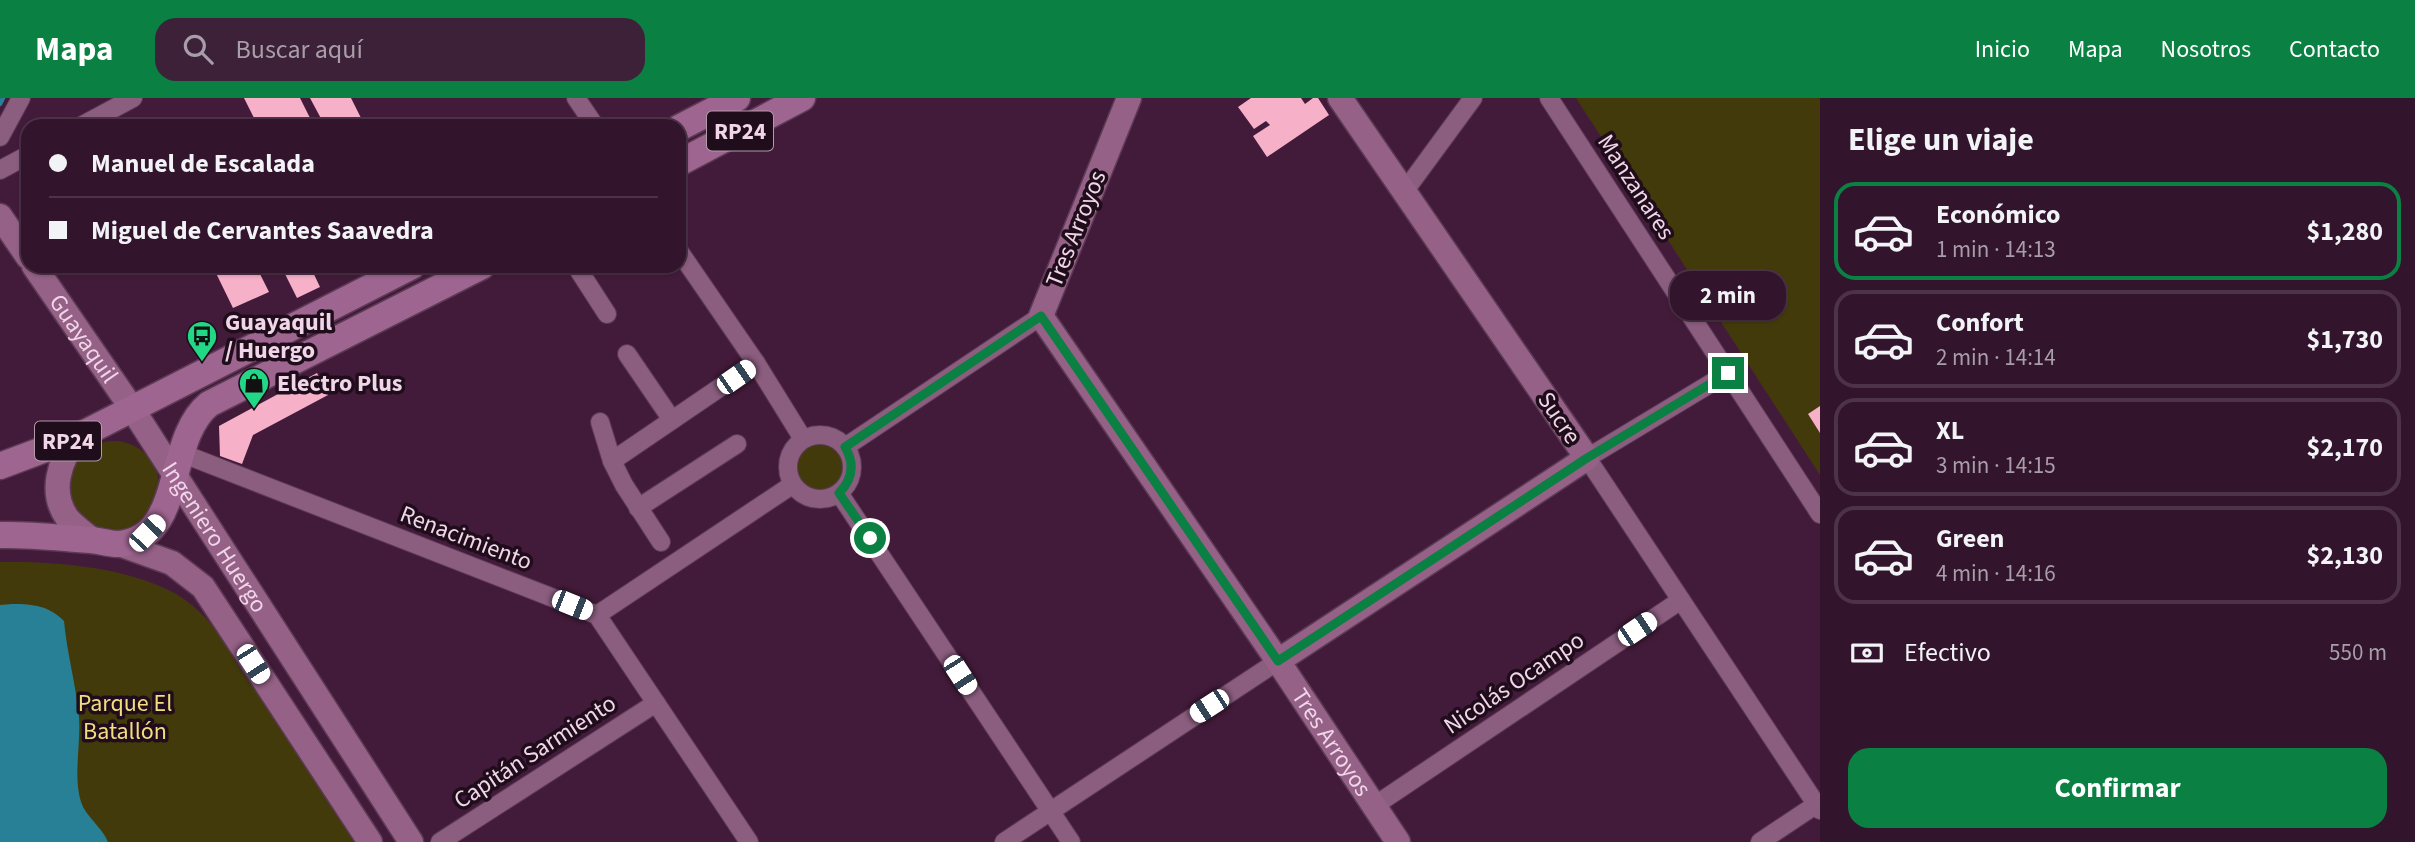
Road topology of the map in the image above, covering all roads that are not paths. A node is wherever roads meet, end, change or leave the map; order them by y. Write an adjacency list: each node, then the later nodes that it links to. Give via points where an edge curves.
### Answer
1 (20, 98): 13 (street)
2 (133, 98): 10 (street)
3 (576, 98): 11 (street)
4 (737, 98): 12 (main road, RP24)
5 (802, 98): 15 (main road, RP24)
6 (1129, 98): 26 (street, Tres Arroyos)
7 (1340, 98): 17 (street, Sucre)
8 (1474, 98): 17 (street)
9 (1549, 98): 29 (street, Manzanares)
10 (94, 119)
11 (590, 119)
12 (686, 124)
13 (0, 137)
14 (21, 159): 16 (street)
15 (686, 159)
16 (0, 170)
17 (1404, 192): 37 (street, Sucre)
18 (0, 216): 19 (street)
19 (21, 247)
20 (686, 261): 28 (street)
21 (39, 273): 30 (street, Guayaquil)
22 (398, 273): 30 (main road, RP24)
23 (468, 273): 39 (main road, via 209,404 194,419)
24 (581, 273): 25 (street)
25 (607, 314)
26 (1041, 316): 36 (street); 50 (street, Tres Arroyos)
27 (627, 354): 31 (street)
28 (756, 363): 31 (street); 34 (street)
29 (1728, 373): 37 (street); 44 (street, Manzanares)
30 (133, 410): 33 (main road, RP24); 39 (street, Ingeniero Huergo)
31 (672, 419): 38 (street)
32 (600, 422): 38 (street)
33 (77, 437): 40 (main road, RP24); 46 (street, RP24, via 58,472 60,500 69,520)
34 (803, 439): 36 (street, via 821,434); 41 (street, via 789,455)
35 (737, 444): 43 (street)
36 (845, 447): 42 (street, via 851,477)
37 (1587, 458): 48 (street, Sucre); 50 (street)
38 (612, 461): 43 (street)
39 (178, 463): 46 (main road, via 157,523 147,533); 49 (street, Renacimiento); 56 (street, Ingeniero Huergo)
40 (0, 466)
41 (792, 485): 42 (street, via 814,499); 49 (street)
42 (839, 493): 54 (street)
43 (638, 508): 47 (street)
44 (1820, 514)
45 (0, 535): 46 (main road)
46 (106, 542): 55 (street, Ingeniero Huergo, via 172,563 203,587)
47 (661, 542)
48 (1681, 600): 52 (street, Nicolás Ocampo); 53 (street, Sucre)
49 (597, 615): 51 (street)
50 (1278, 661): 52 (street, Tres Arroyos); 54 (street)
51 (656, 703): 57 (street, Capitán Sarmiento); 58 (street)
52 (1374, 806): 61 (street, Tres Arroyos)
53 (1819, 806): 62 (street)
54 (1050, 811): 59 (street); 60 (street)
55 (370, 842)
56 (411, 842)
57 (440, 842)
58 (749, 842)
59 (1004, 842)
60 (1071, 842)
61 (1398, 842)
62 (1760, 842)

